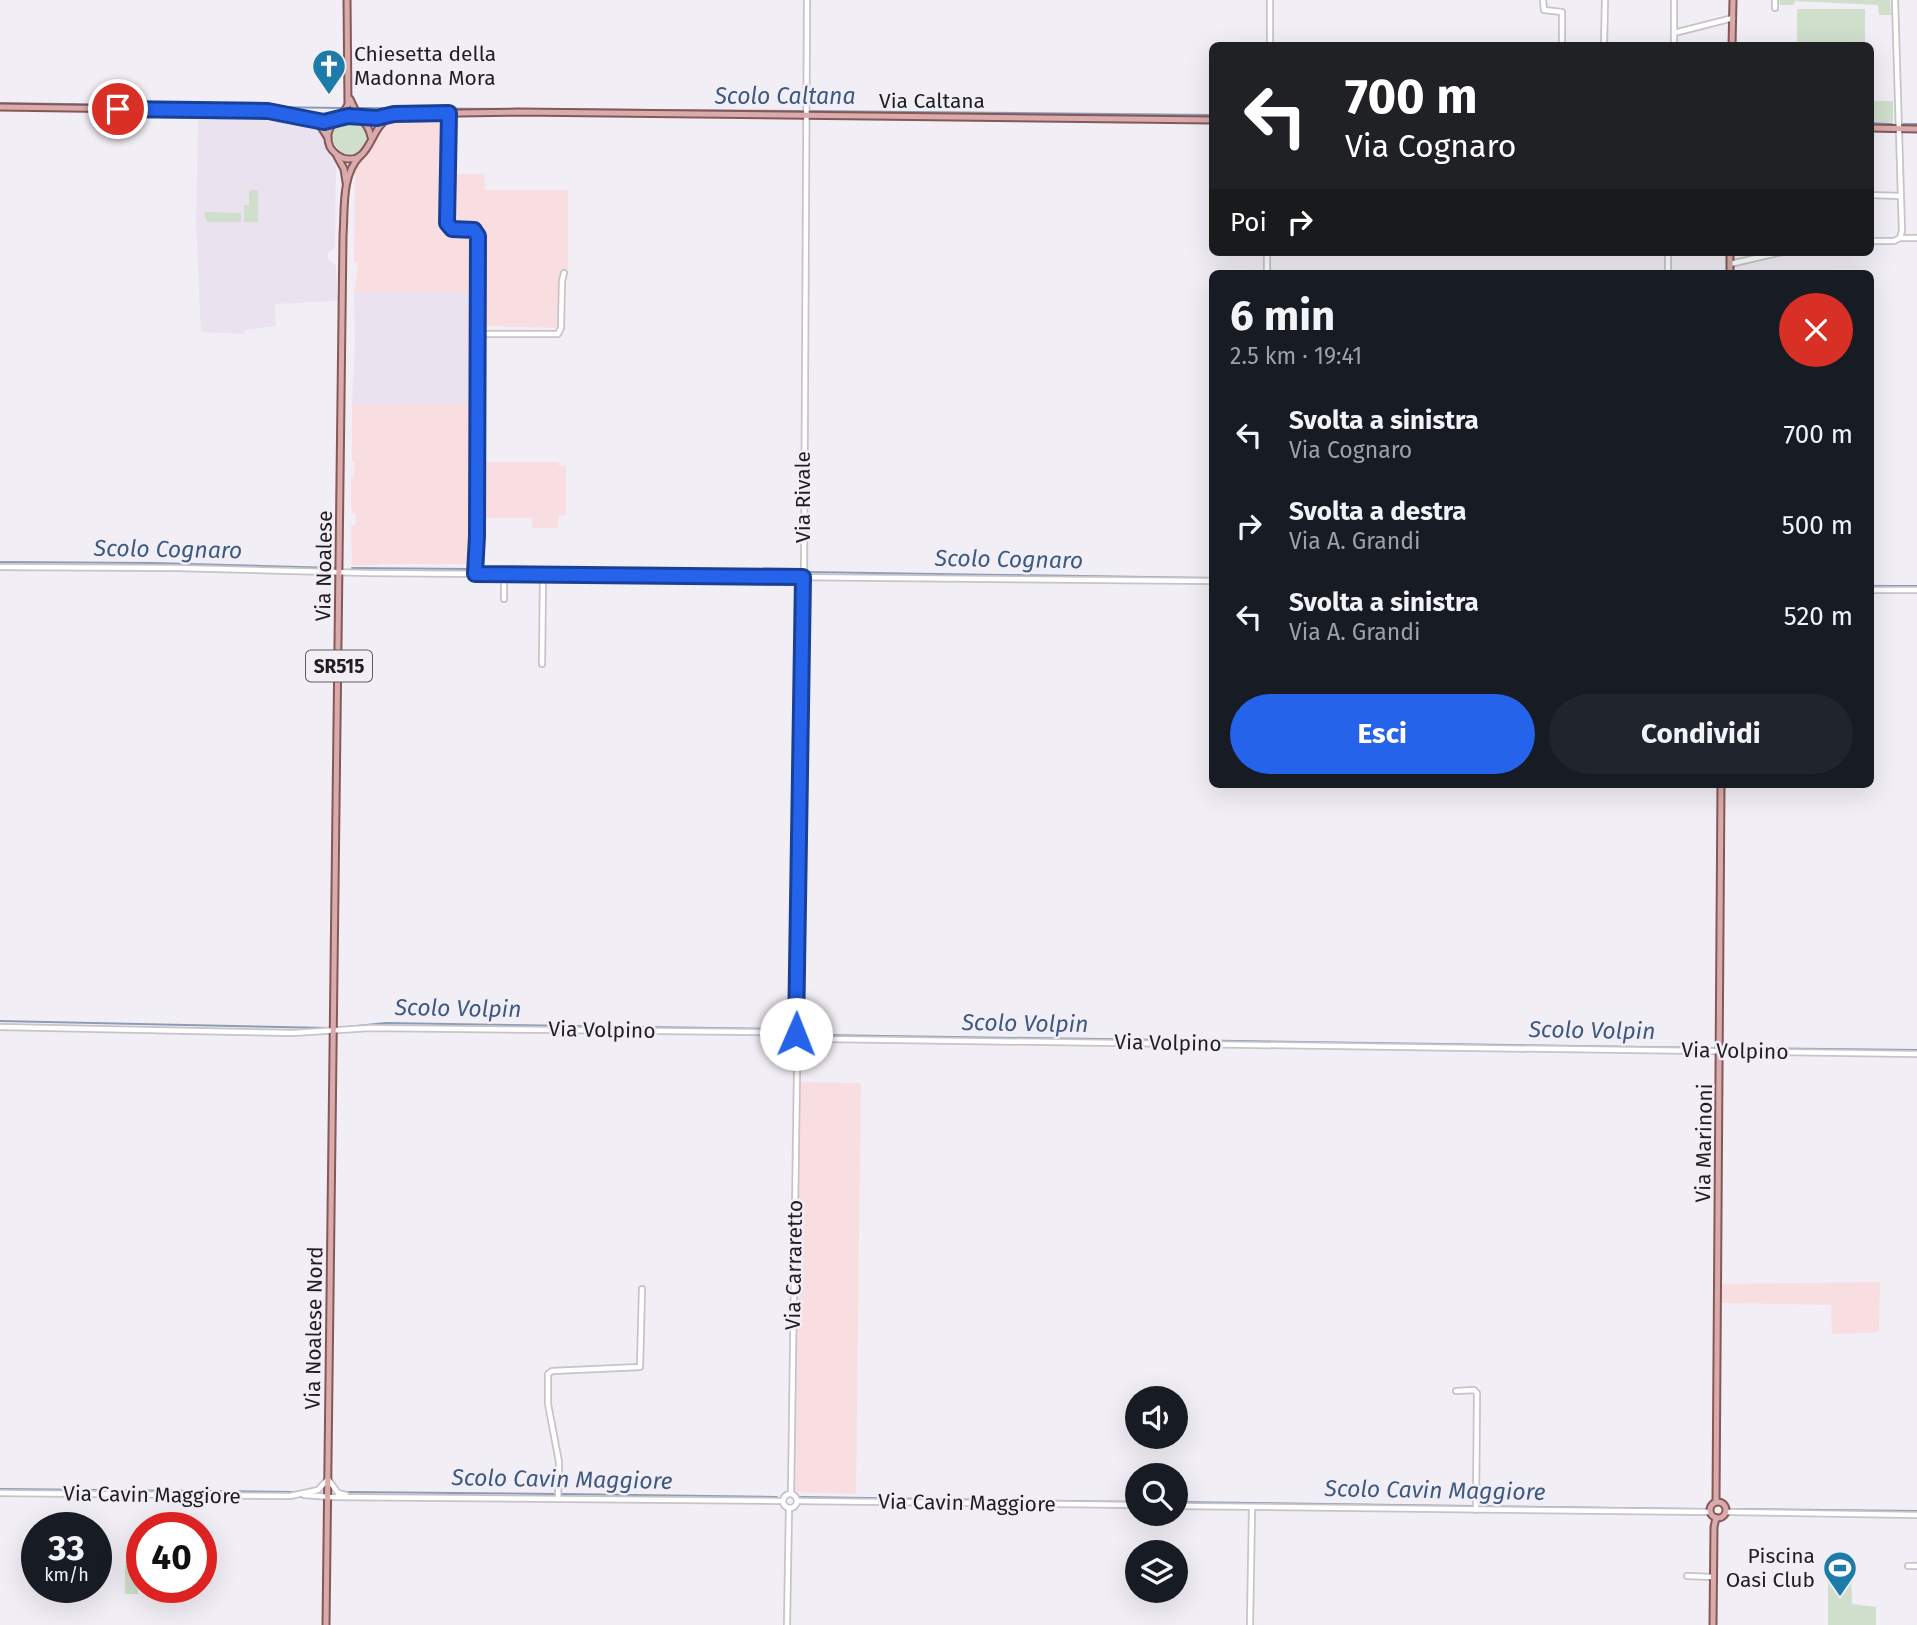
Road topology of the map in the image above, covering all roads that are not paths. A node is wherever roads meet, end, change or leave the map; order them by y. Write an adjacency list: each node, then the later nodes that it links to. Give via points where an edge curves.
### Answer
1 (347, 0): 18 (main road)
2 (807, 0): 20 (street, Via Rivale)
3 (1270, 0): 13 (street)
4 (1543, 0): 14 (street, via 1544,10 1562,12)
5 (1605, 0): 15 (street)
6 (1674, 0): 12 (street)
7 (1733, 0): 11 (main road)
8 (1775, 0): 10 (street)
9 (1895, 0): 28 (street)
10 (1775, 8)
11 (1733, 18): 12 (street); 17 (main road)
12 (1674, 33): 16 (street)
13 (1270, 42)
14 (1562, 42)
15 (1604, 42)
16 (1674, 42)
17 (1732, 42)
18 (348, 86): 23 (main road); 24 (main road, via 348,104)
19 (0, 107): 25 (main road, via 268,111)
20 (805, 112): 21 (main road, Via Caltana); 26 (main road, Via Caltana); 51 (street, Via Rivale)
21 (449, 113): 22 (main road, Via Caltana); 45 (street, via 447,223 452,229 477,232)
22 (398, 115): 23 (main road, Via Caltana); 31 (main road, via 377,125)
23 (359, 118): 24 (main road); 31 (main road, via 368,127)
24 (338, 119): 25 (main road); 30 (main road)
25 (307, 120): 30 (main road, via 321,127)
26 (1209, 120)
27 (1874, 128): 28 (main road)
28 (1898, 128): 29 (main road); 36 (street)
29 (1917, 129)
30 (328, 138): 32 (main road, Via Noalese / SR515)
31 (371, 140): 33 (main road, Via Noalese / SR515)
32 (335, 153): 33 (main road, via 345,158); 34 (main road, Via Noalese / SR515)
33 (360, 156): 34 (main road, Via Noalese / SR515)
34 (346, 185): 47 (main road, Via Noalese / SR515)
35 (1874, 195): 36 (street)
36 (1900, 196): 37 (street)
37 (1900, 238): 38 (street); 39 (street)
38 (1917, 238)
39 (1874, 241)
40 (1730, 256): 42 (main road)
41 (1765, 256): 42 (street)
42 (1730, 264): 43 (main road)
43 (1730, 270)
44 (564, 273): 45 (street, via 558,334)
45 (478, 334): 48 (street)
46 (0, 568): 47 (street)
47 (340, 573): 48 (street); 59 (main road, Via Noalese / SR515)
48 (475, 574): 49 (street)
49 (504, 574): 50 (street); 55 (street)
50 (543, 574): 51 (street); 56 (street)
51 (803, 577): 52 (street); 60 (street, Via Rivale)
52 (1209, 581)
53 (1874, 590): 54 (street)
54 (1917, 590)
55 (504, 599)
56 (542, 664)
57 (1721, 788): 61 (main road, Via Marinoni)
58 (0, 1027): 59 (street, Via Volpino)
59 (334, 1032): 60 (street, Via Volpino, via 392,1028); 65 (main road, Via Noalese Nord)
60 (796, 1033): 61 (street, Via Volpino, via 825,1039); 69 (street, Via Carraretto)
61 (1721, 1052): 62 (street, Via Volpino); 76 (main road, Via Marinoni)
62 (1917, 1054)
63 (642, 1289): 72 (street, via 640,1367 548,1374 548,1404 559,1462)
64 (1456, 1391): 80 (street, via 1477,1393)
65 (328, 1479): 66 (street, Via Cavin Maggiore); 68 (street); 71 (main road, Via Noalese Nord)
66 (318, 1490): 70 (street, Via Cavin Maggiore); 71 (street, Via Cavin Maggiore)
67 (0, 1493): 70 (street, Via Cavin Maggiore)
68 (338, 1493): 71 (street, Via Cavin Maggiore); 73 (street, Via Cavin Maggiore)
69 (791, 1494): 74 (street); 75 (street)
70 (304, 1495): 71 (street, Via Cavin Maggiore)
71 (328, 1495): 73 (street, Via Cavin Maggiore); 90 (main road, Via Noalese Nord)
72 (558, 1495): 73 (street, Via Cavin Maggiore); 74 (street, Via Cavin Maggiore)
73 (348, 1496)
74 (782, 1501): 81 (street)
75 (797, 1501): 77 (street, Via Cavin Maggiore); 81 (street)
76 (1716, 1502): 82 (main road); 83 (main road, via 1724,1504)
77 (1125, 1505)
78 (1188, 1506): 79 (street)
79 (1252, 1507): 80 (street); 92 (street)
80 (1476, 1507): 82 (street)
81 (789, 1508): 91 (street)
82 (1710, 1512): 85 (main road)
83 (1727, 1512): 84 (street); 85 (main road)
84 (1917, 1515)
85 (1716, 1518): 89 (main road)
86 (1908, 1566): 87 (street)
87 (1917, 1566)
88 (1687, 1576): 89 (street)
89 (1713, 1577): 93 (main road)
90 (326, 1625)
91 (787, 1625)
92 (1250, 1625)
93 (1713, 1625)

